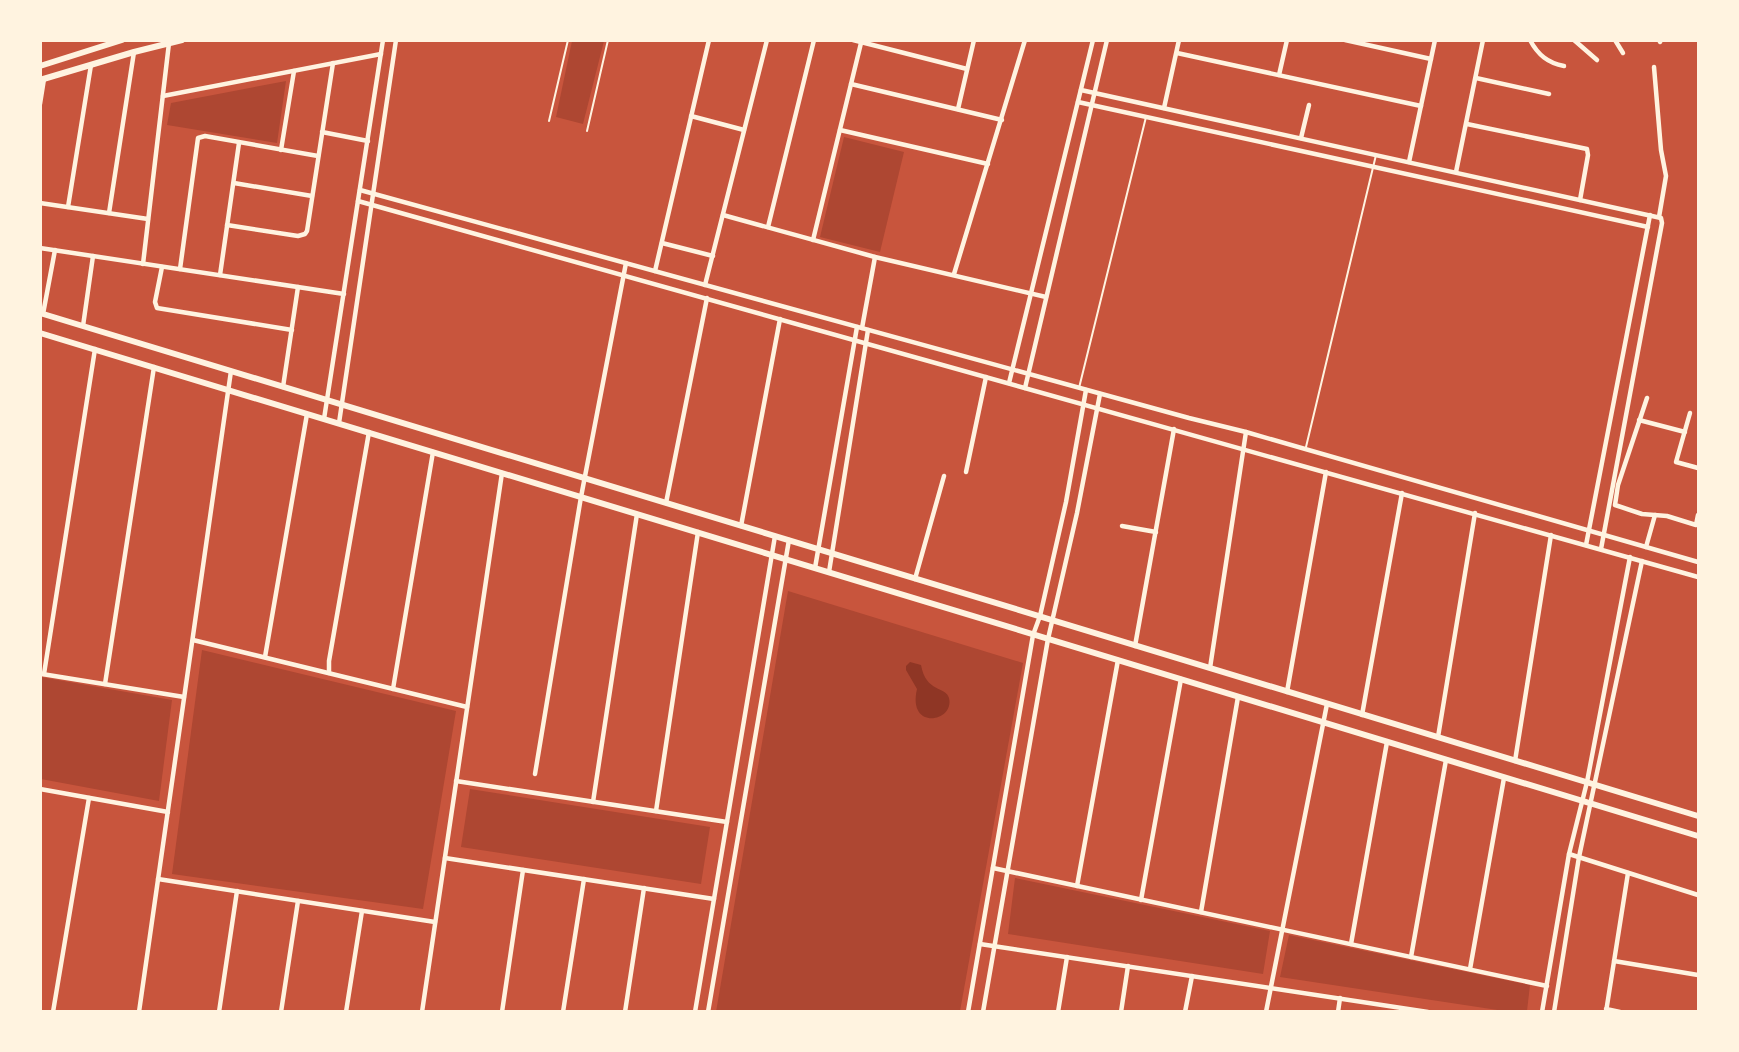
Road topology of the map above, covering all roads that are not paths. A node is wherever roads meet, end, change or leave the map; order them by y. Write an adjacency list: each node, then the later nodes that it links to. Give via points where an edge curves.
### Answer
1 (122, 40): 33 (street)
2 (182, 40): 23 (street)
3 (383, 40): 28 (street)
4 (396, 40): 74 (street)
5 (568, 40): 56 (lane)
6 (608, 40): 60 (lane)
7 (709, 40): 53 (street)
8 (767, 40): 58 (street)
9 (814, 40): 87 (street)
10 (853, 40): 24 (street)
11 (974, 40): 36 (street)
12 (1025, 40): 55 (street)
13 (1093, 40): 42 (street)
14 (1107, 40): 43 (street)
15 (1179, 40): 26 (street)
16 (1287, 40): 38 (street)
17 (1345, 40): 29 (street)
18 (1435, 40): 29 (street)
19 (1483, 40): 39 (street)
20 (1530, 40): 34 (street, via 1545,60)
21 (1574, 40): 30 (street)
22 (1616, 40): 27 (street)
23 (169, 42): 25 (street); 45 (street)
24 (861, 43): 36 (street); 41 (street)
25 (134, 52): 32 (street); 81 (street)
26 (1177, 53): 38 (street); 51 (street)
27 (1623, 53)
28 (381, 54): 31 (street); 63 (street)
29 (1431, 59): 50 (street)
30 (1597, 60)
31 (333, 63): 37 (street); 61 (street)
32 (91, 65): 40 (street); 80 (street)
33 (40, 66)
34 (1564, 66)
35 (1654, 67): 85 (street, via 1666,176)
36 (967, 69): 52 (street)
37 (294, 71): 45 (street); 65 (street)
38 (1279, 75): 50 (street)
39 (1476, 78): 44 (street); 57 (street)
40 (42, 80): 47 (street)
41 (851, 84): 52 (street); 59 (street)
42 (1081, 90): 43 (street); 46 (street)
43 (1095, 93): 48 (street); 51 (street)
44 (1549, 93)
45 (163, 96): 84 (street)
46 (1078, 102): 48 (street); 107 (street)
47 (40, 104)
48 (1092, 105): 54 (street); 108 (street)
49 (1308, 105): 62 (street)
50 (1421, 106): 68 (street)
51 (1164, 108): 62 (street)
52 (958, 109): 55 (street)
53 (692, 117): 58 (street); 90 (street)
54 (1146, 117): 70 (street); 127 (lane)
55 (1002, 120): 69 (street)
56 (549, 121)
57 (1467, 124): 71 (street); 76 (street, via 1587,149)
58 (744, 130): 82 (street)
59 (840, 130): 69 (street); 89 (street)
60 (587, 131)
61 (322, 132): 63 (street); 67 (street)
62 (1302, 138): 66 (street)
63 (368, 141): 73 (street)
64 (239, 143): 65 (street); 72 (street); 99 (street, via 198,138)
65 (281, 150): 67 (street)
66 (1376, 155): 68 (street); 70 (lane)
67 (318, 156): 75 (street)
68 (1409, 162): 71 (street)
69 (988, 164): 101 (street)
70 (1373, 167): 88 (street); 148 (lane)
71 (1456, 172): 76 (street)
72 (234, 183): 75 (street); 86 (street)
73 (360, 190): 74 (street); 77 (street)
74 (373, 194): 79 (street); 96 (street)
75 (312, 196): 86 (street, via 307,231 301,236)
76 (1580, 200): 83 (street)
77 (358, 201): 79 (street); 106 (street)
78 (40, 203): 80 (street)
79 (372, 204): 103 (street); 134 (street)
80 (68, 207): 81 (street)
81 (109, 213): 84 (street)
82 (723, 215): 87 (street); 93 (street)
83 (1650, 215): 85 (street); 88 (street)
84 (148, 219): 97 (street)
85 (1660, 220): 145 (street)
86 (227, 225): 102 (street)
87 (768, 227): 89 (street)
88 (1648, 227): 165 (street)
89 (813, 240): 95 (street)
90 (662, 243): 93 (street); 100 (street)
91 (40, 248): 92 (street)
92 (54, 250): 94 (street); 110 (street)
93 (713, 255): 104 (street)
94 (93, 256): 97 (street); 112 (street)
95 (875, 257): 101 (street); 113 (street)
96 (626, 263): 100 (street); 103 (street)
97 (143, 264): 98 (street)
98 (162, 267): 99 (street); 114 (street, via 157,308)
99 (180, 269): 102 (street)
100 (655, 272): 104 (street)
101 (954, 274): 107 (street)
102 (220, 275): 105 (street)
103 (623, 275): 109 (street); 155 (street)
104 (705, 285): 113 (street)
105 (298, 287): 106 (street); 114 (street)
106 (344, 294): 132 (street)
107 (1031, 294): 108 (street); 120 (street)
108 (1046, 297): 122 (street)
109 (707, 298): 111 (street); 158 (street)
110 (42, 314): 112 (street)
111 (780, 319): 116 (street); 163 (street)
112 (82, 326): 121 (street)
113 (862, 328): 116 (street); 117 (street); 120 (street)
114 (292, 330): 125 (street)
115 (40, 333): 118 (street)
116 (854, 340): 117 (street); 174 (street)
117 (865, 343): 123 (street); 176 (street)
118 (95, 349): 119 (street); 196 (street)
119 (154, 367): 128 (street); 198 (street)
120 (1013, 370): 122 (street); 124 (street)
121 (231, 371): 125 (street); 128 (street)
122 (1028, 374): 126 (street); 127 (street)
123 (986, 377): 124 (street); 151 (street)
124 (1009, 383): 126 (street)
125 (283, 387): 132 (street)
126 (1025, 388): 133 (street)
127 (1079, 388): 129 (street)
128 (228, 390): 137 (street); 190 (street)
129 (1086, 390): 130 (street); 133 (street)
130 (1100, 394): 135 (street); 143 (street)
131 (1647, 398): 139 (street)
132 (327, 400): 134 (street); 138 (street)
133 (1083, 404): 135 (street); 186 (street)
134 (342, 405): 140 (street); 155 (street)
135 (1097, 408): 141 (street); 187 (street)
136 (1690, 413): 144 (street)
137 (308, 414): 138 (street); 192 (street)
138 (324, 419): 140 (street)
139 (1639, 420): 144 (street); 146 (street)
140 (339, 423): 142 (street)
141 (1174, 429): 147 (street); 167 (street)
142 (369, 432): 149 (street); 195 (street)
143 (1246, 432): 147 (street); 148 (street)
144 (1685, 432): 150 (street, via 1676,462)
145 (1622, 433): 146 (street); 168 (street)
146 (1634, 435): 161 (street, via 1615,505)
147 (1244, 449): 152 (street); 194 (street)
148 (1306, 450): 165 (street)
149 (433, 452): 153 (street); 199 (street)
150 (1698, 468)
151 (966, 472)
152 (1326, 472): 156 (street); 200 (street)
153 (502, 473): 157 (street); 204 (street)
154 (944, 476): 185 (street)
155 (585, 478): 157 (street); 158 (street)
156 (1402, 494): 159 (street); 205 (street)
157 (581, 497): 160 (street); 211 (street)
158 (666, 503): 163 (street)
159 (1475, 513): 169 (street); 207 (street)
160 (638, 514): 166 (street); 219 (street)
161 (1655, 514): 162 (street, via 1696,525); 173 (street)
162 (1698, 515)
163 (741, 526): 170 (street)
164 (1122, 526): 167 (street)
165 (1589, 530): 168 (street); 172 (street)
166 (698, 532): 177 (street); 221 (street)
167 (1156, 532): 191 (street)
168 (1603, 534): 173 (street); 175 (street)
169 (1551, 535): 172 (street); 210 (street)
170 (775, 536): 171 (street); 177 (street)
171 (789, 540): 174 (street); 179 (street)
172 (1586, 545): 175 (street)
173 (1646, 547): 181 (street)
174 (818, 549): 176 (street); 182 (street)
175 (1601, 549): 178 (street)
176 (832, 554): 183 (street); 185 (street)
177 (772, 555): 179 (street); 224 (street)
178 (1630, 557): 180 (street); 214 (street)
179 (786, 559): 182 (street); 227 (street)
180 (1642, 561): 184 (street); 215 (street)
181 (1698, 562)
182 (814, 568): 183 (street)
183 (829, 572): 188 (street)
184 (1698, 576)
185 (915, 579): 186 (street)
186 (1040, 616): 187 (street); 188 (street)
187 (1053, 620): 189 (street); 191 (street)
188 (1033, 635): 189 (street); 231 (street)
189 (1048, 639): 193 (street); 233 (street)
190 (193, 640): 192 (street); 201 (street)
191 (1136, 646): 194 (street)
192 (265, 657): 195 (street)
193 (1118, 660): 197 (street); 237 (street)
194 (1210, 668): 200 (street)
195 (329, 673): 199 (street)
196 (42, 674): 198 (street)
197 (1181, 680): 202 (street); 242 (street)
198 (105, 684): 201 (street)
199 (393, 689): 204 (street)
200 (1287, 692): 203 (street)
201 (184, 697): 222 (street)
202 (1238, 697): 206 (street); 245 (street)
203 (1327, 704): 205 (street); 206 (street)
204 (467, 707): 213 (street)
205 (1362, 715): 207 (street)
206 (1323, 722): 208 (street); 247 (street)
207 (1438, 737): 210 (street)
208 (1387, 742): 209 (street); 249 (street)
209 (1446, 760): 212 (street); 252 (street)
210 (1515, 761): 214 (street)
211 (535, 774)
212 (1504, 778): 218 (street); 255 (street)
213 (456, 781): 219 (street); 230 (street)
214 (1587, 782): 215 (street); 218 (street)
215 (1595, 784): 220 (street); 223 (street)
216 (40, 789): 217 (street)
217 (89, 798): 222 (street); 263 (street)
218 (1582, 800): 220 (street); 228 (street)
219 (593, 802): 221 (street)
220 (1590, 802): 225 (street); 229 (street)
221 (656, 811): 224 (street)
222 (168, 812): 235 (street)
223 (1698, 816)
224 (727, 822): 226 (street)
225 (1698, 836)
226 (723, 847): 227 (street); 241 (street)
227 (736, 848): 273 (street)
228 (1569, 854): 229 (street); 258 (street)
229 (1579, 857): 234 (street); 283 (street)
230 (445, 858): 232 (street); 246 (street)
231 (993, 868): 233 (street); 248 (street)
232 (523, 870): 236 (street); 269 (street)
233 (1007, 871): 237 (street); 250 (street)
234 (1628, 873): 240 (street); 253 (street)
235 (158, 879): 239 (street); 264 (street)
236 (584, 879): 238 (street); 270 (street)
237 (1077, 886): 242 (street)
238 (644, 888): 241 (street); 271 (street)
239 (237, 891): 243 (street); 265 (street)
240 (1698, 895)
241 (714, 899): 272 (street)
242 (1142, 900): 245 (street)
243 (298, 901): 244 (street); 266 (street)
244 (362, 911): 246 (street); 267 (street)
245 (1201, 912): 247 (street)
246 (435, 922): 268 (street)
247 (1282, 930): 249 (street); 259 (street)
248 (980, 944): 250 (street); 274 (street)
249 (1351, 944): 252 (street)
250 (994, 946): 251 (street); 275 (street)
251 (1067, 957): 254 (street); 276 (street)
252 (1411, 957): 255 (street)
253 (1614, 961): 256 (street); 262 (street)
254 (1128, 966): 257 (street); 277 (street)
255 (1470, 969): 258 (street)
256 (1698, 975)
257 (1192, 976): 259 (street); 278 (street)
258 (1547, 986): 282 (street)
259 (1271, 988): 260 (street); 279 (street)
260 (1340, 998): 261 (street); 280 (street)
261 (1404, 1010): 281 (street)
262 (1606, 1010): 284 (street)
263 (53, 1011)
264 (139, 1011)
265 (219, 1011)
266 (281, 1011)
267 (346, 1011)
268 (422, 1011)
269 (502, 1011)
270 (563, 1011)
271 (625, 1011)
272 (695, 1011)
273 (708, 1011)
274 (968, 1011)
275 (982, 1011)
276 (1058, 1011)
277 (1120, 1011)
278 (1185, 1011)
279 (1266, 1011)
280 (1338, 1011)
281 (1428, 1011)
282 (1542, 1011)
283 (1554, 1011)
284 (1620, 1011)

